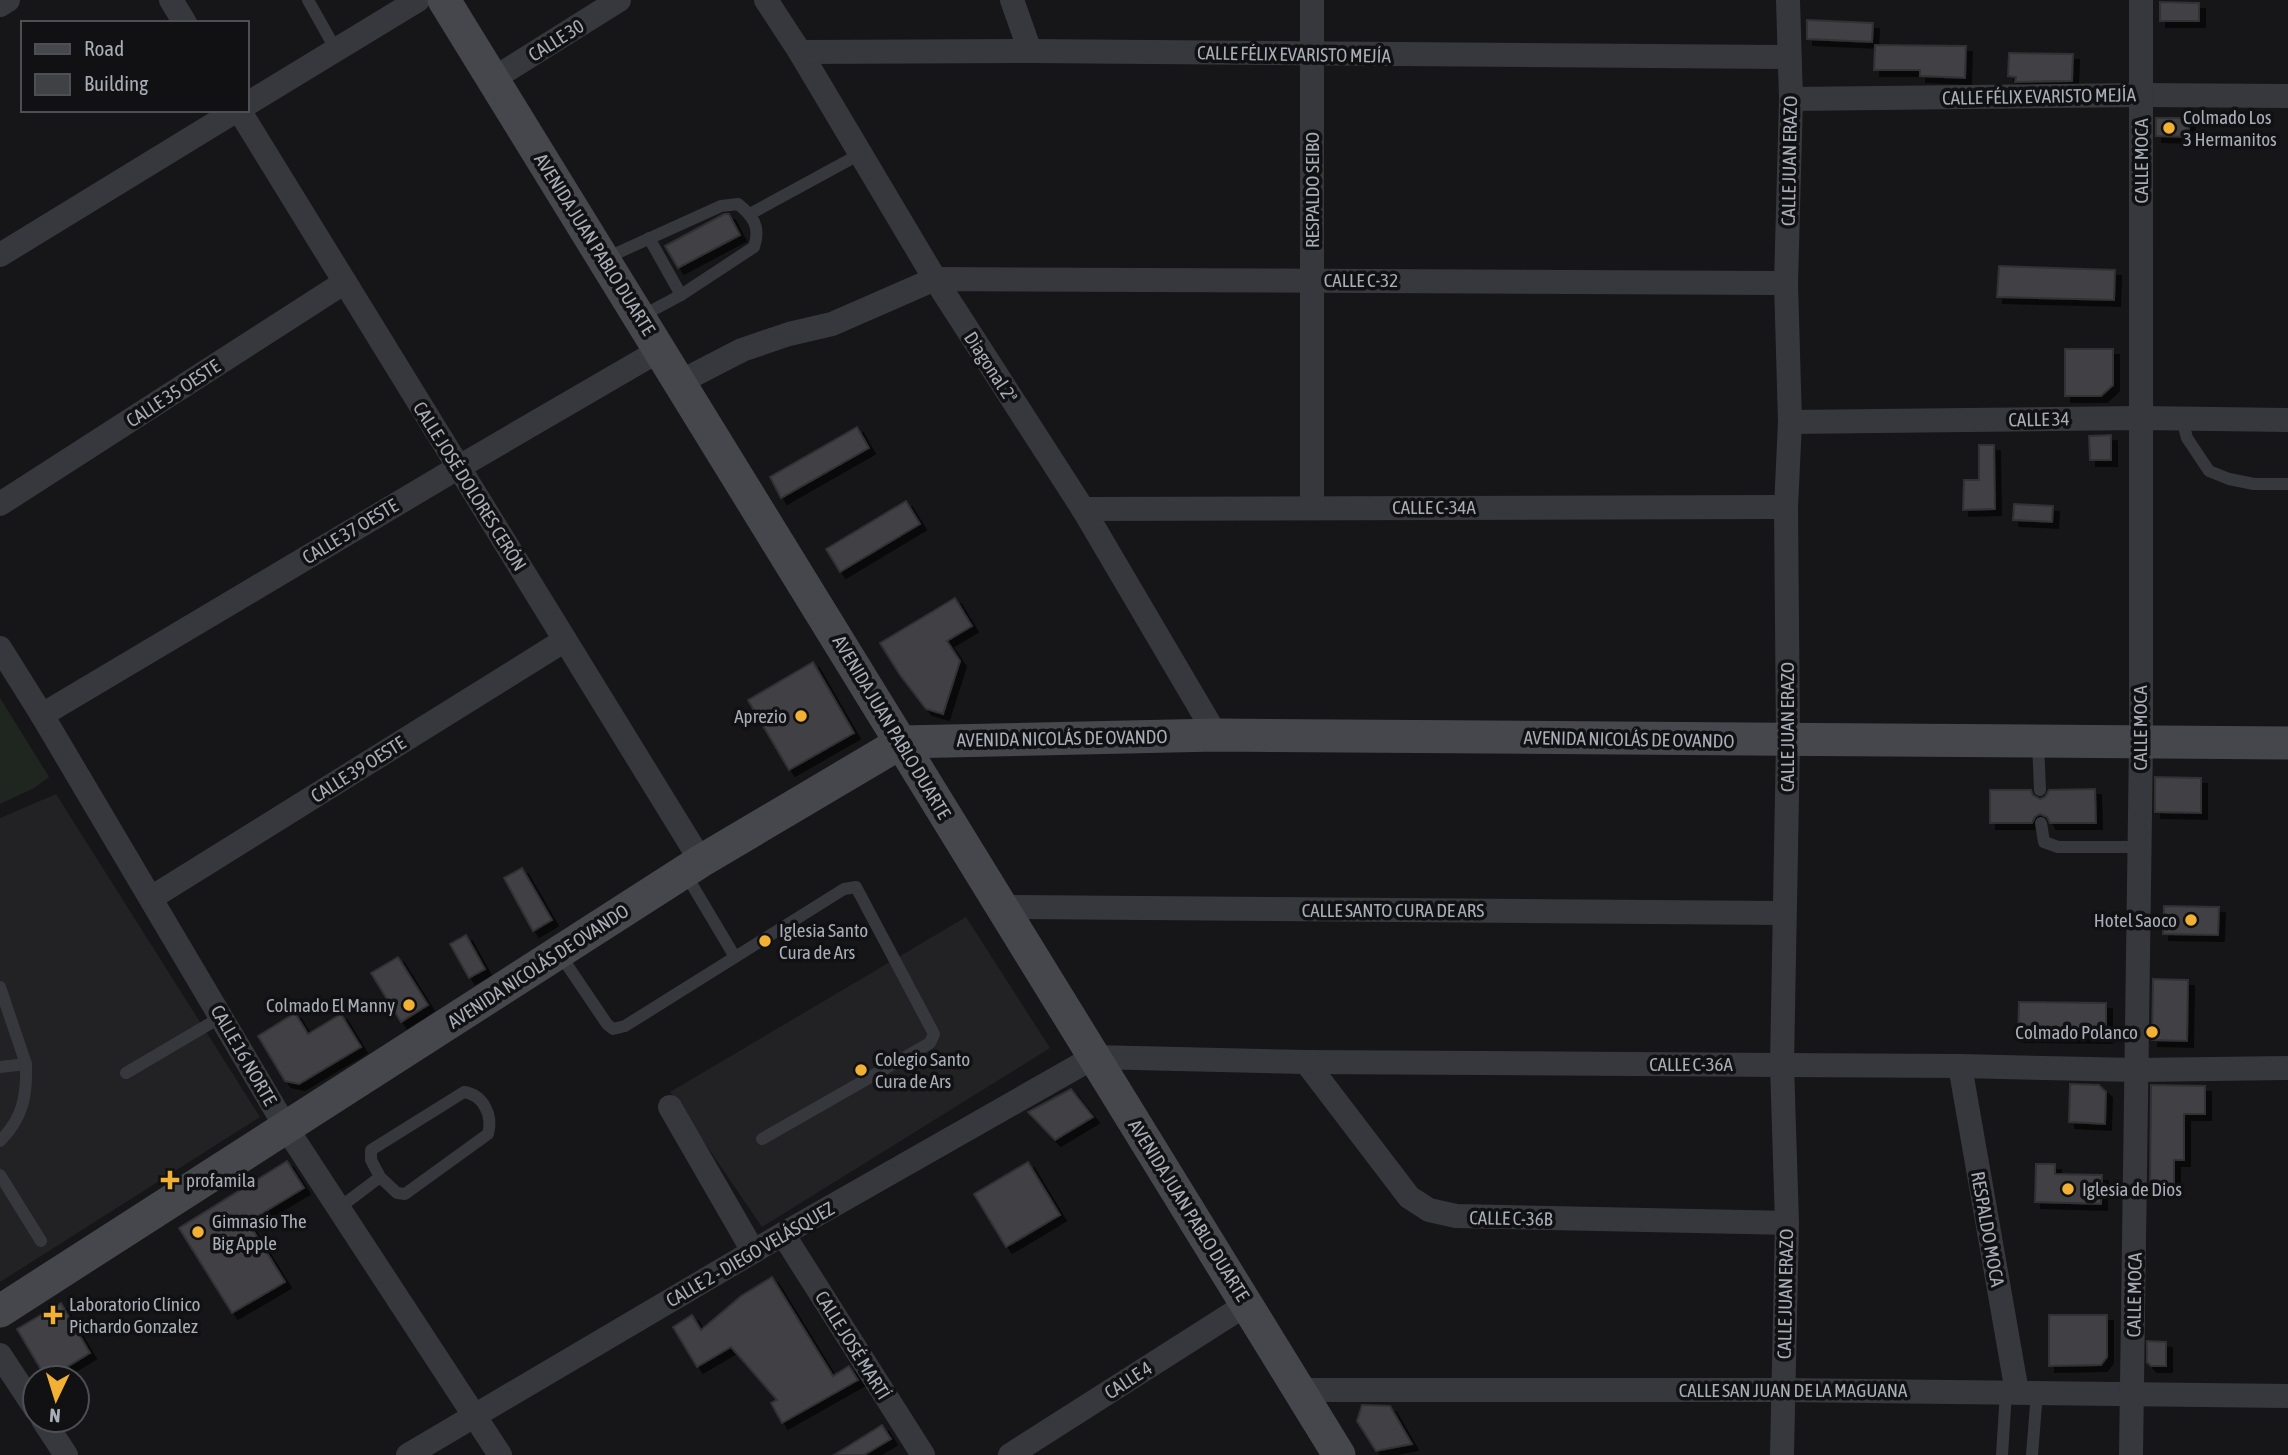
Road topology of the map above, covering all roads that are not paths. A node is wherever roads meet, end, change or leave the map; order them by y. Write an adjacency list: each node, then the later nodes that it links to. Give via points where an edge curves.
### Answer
1 (8, 0): 12 (street)
2 (171, 0): 13 (street)
3 (308, 0): 14 (lane)
4 (418, 0): 14 (street)
5 (444, 0): 19 (main road, AVENIDA JUAN PABLO DUARTE)
6 (619, 0): 19 (street, CALLE 30)
7 (766, 0): 16 (street, Diagonal 2ª)
8 (1013, 0): 15 (street)
9 (1312, 0): 17 (street, RESPALDO SEIBO)
10 (1788, 0): 18 (street, CALLE JUAN ERAZO)
11 (2141, 0): 20 (street, CALLE MOCA)
12 (0, 5)
13 (184, 21)
14 (336, 50): 23 (street)
15 (1030, 51): 16 (street, CALLE FÉLIX EVARISTO MEJÍA); 17 (street, CALLE FÉLIX EVARISTO MEJÍA)
16 (800, 52): 26 (street, Diagonal 2ª)
17 (1312, 54): 18 (street, CALLE FÉLIX EVARISTO MEJÍA); 32 (street, RESPALDO SEIBO)
18 (1788, 57): 22 (street, CALLE JUAN ERAZO)
19 (493, 79): 30 (main road, AVENIDA JUAN PABLO DUARTE)
20 (2141, 94): 21 (street, CALLE FÉLIX EVARISTO MEJÍA); 22 (street, CALLE FÉLIX EVARISTO MEJÍA); 39 (street, CALLE MOCA)
21 (2288, 96)
22 (1791, 99): 34 (street, CALLE JUAN ERAZO)
23 (248, 103)
24 (235, 112): 29 (street)
25 (239, 112): 33 (street, CALLE JOSÉ DOLORES CERÓN)
26 (860, 154): 27 (lane); 31 (street, Diagonal 2ª)
27 (750, 214): 28 (lane, via 738,204 721,206); 35 (lane, via 757,225 754,247)
28 (649, 238): 30 (lane); 35 (lane)
29 (0, 255)
30 (604, 259): 36 (main road, AVENIDA JUAN PABLO DUARTE)
31 (934, 279): 32 (street, CALLE C-32); 38 (street, via 832,324 742,350); 48 (street, Diagonal 2ª)
32 (1311, 280): 34 (street, CALLE C-32); 46 (street, RESPALDO SEIBO)
33 (345, 282): 43 (street, CALLE JOSÉ DOLORES CERÓN); 45 (street, CALLE 35 OESTE)
34 (1787, 283): 42 (street, CALLE JUAN ERAZO)
35 (681, 295): 36 (lane)
36 (640, 318): 37 (main road, AVENIDA JUAN PABLO DUARTE)
37 (660, 350): 38 (main road, AVENIDA JUAN PABLO DUARTE); 43 (street, CALLE 37 OESTE)
38 (680, 382): 54 (main road, AVENIDA JUAN PABLO DUARTE)
39 (2140, 418): 40 (street, CALLE 34); 42 (street, CALLE 34); 56 (street, CALLE MOCA)
40 (2182, 419): 41 (street, CALLE 34); 44 (lane, via 2187,438 2209,471 2229,480)
41 (2288, 420)
42 (1790, 422): 47 (street, CALLE JUAN ERAZO)
43 (459, 467): 49 (street, CALLE JOSÉ DOLORES CERÓN); 51 (street, CALLE 37 OESTE)
44 (2288, 484)
45 (0, 504)
46 (1312, 507): 47 (street, CALLE C-34A); 48 (street, CALLE C-34A)
47 (1786, 507): 53 (street, CALLE JUAN ERAZO)
48 (1083, 509): 52 (street, Diagonal 2ª)
49 (565, 640): 61 (street, CALLE JOSÉ DOLORES CERÓN); 62 (street, CALLE 39 OESTE)
50 (0, 648): 51 (street, CALLE 16 NORTE)
51 (43, 715): 62 (street, CALLE 16 NORTE)
52 (1216, 735): 53 (main road, AVENIDA NICOLÁS DE OVANDO); 54 (main road, AVENIDA NICOLÁS DE OVANDO)
53 (1788, 741): 55 (main road, AVENIDA NICOLÁS DE OVANDO); 64 (street, CALLE JUAN ERAZO)
54 (902, 742): 61 (main road, AVENIDA NICOLÁS DE OVANDO); 63 (main road, AVENIDA JUAN PABLO DUARTE)
55 (2038, 743): 56 (main road, AVENIDA NICOLÁS DE OVANDO); 58 (lane)
56 (2141, 743): 57 (main road, AVENIDA NICOLÁS DE OVANDO); 60 (street, CALLE MOCA)
57 (2288, 743)
58 (2040, 790)
59 (2041, 823): 60 (lane, via 2044,842 2058,847)
60 (2139, 847): 76 (street, CALLE MOCA)
61 (693, 866): 65 (main road, AVENIDA NICOLÁS DE OVANDO); 66 (lane)
62 (151, 898): 68 (street, CALLE 16 NORTE)
63 (1002, 907): 64 (street, CALLE SANTO CURA DE ARS); 69 (main road, AVENIDA JUAN PABLO DUARTE)
64 (1784, 913): 72 (street, CALLE JUAN ERAZO)
65 (559, 953): 66 (lane, via 613,1029 625,1027); 79 (main road, AVENIDA NICOLÁS DE OVANDO)
66 (735, 957): 80 (lane, via 844,888 856,887 934,1034 930,1043)
67 (0, 987): 71 (lane)
68 (221, 1017): 77 (lane); 79 (street, CALLE 16 NORTE)
69 (1094, 1057): 70 (street, CALLE C-36A); 86 (street, CALLE 2 - DIEGO VELÁSQUEZ); 89 (main road, AVENIDA JUAN PABLO DUARTE)
70 (1306, 1062): 72 (street, CALLE C-36A); 85 (street, CALLE C-36B, via 1409,1197 1429,1210 1456,1216)
71 (26, 1064): 74 (lane); 81 (lane, via 22,1112)
72 (1782, 1065): 73 (street, CALLE C-36A); 85 (street, CALLE JUAN ERAZO)
73 (1960, 1066): 76 (street, CALLE C-36A); 95 (street, RESPALDO MOCA)
74 (0, 1067)
75 (2288, 1068): 76 (street, CALLE C-36A)
76 (2136, 1070): 96 (street, CALLE MOCA)
77 (126, 1073)
78 (670, 1107): 88 (street)
79 (287, 1129): 84 (street, CALLE 16 NORTE); 90 (main road, AVENIDA NICOLÁS DE OVANDO)
80 (762, 1139)
81 (0, 1141)
82 (0, 1175): 87 (lane)
83 (380, 1177): 83 (lane, via 397,1193 405,1194 488,1135 491,1123 482,1101 464,1092 371,1150); 84 (lane)
84 (338, 1208): 98 (street, CALLE 16 NORTE)
85 (1787, 1223): 94 (street, CALLE JUAN ERAZO)
86 (783, 1234): 88 (street, CALLE 2 - DIEGO VELÁSQUEZ); 103 (street, CALLE JOSÉ MARTÍ)
87 (41, 1241)
88 (754, 1251): 98 (street, CALLE 2 - DIEGO VELÁSQUEZ)
89 (1247, 1304): 93 (main road, AVENIDA JUAN PABLO DUARTE); 104 (street, CALLE 4)
90 (0, 1311)
91 (0, 1355): 92 (street)
92 (21, 1387)
93 (1299, 1390): 94 (street, CALLE SAN JUAN DE LA MAGUANA); 105 (main road, AVENIDA JUAN PABLO DUARTE)
94 (1783, 1390): 95 (street, CALLE SAN JUAN DE LA MAGUANA); 106 (street, CALLE JUAN ERAZO)
95 (2020, 1392): 96 (street, CALLE SAN JUAN DE LA MAGUANA); 107 (lane); 108 (lane)
96 (2133, 1394): 97 (street, CALLE SAN JUAN DE LA MAGUANA); 109 (street, CALLE MOCA)
97 (2288, 1396)
98 (473, 1415): 101 (street, CALLE 2 - DIEGO VELÁSQUEZ); 102 (street, CALLE 16 NORTE)
99 (52, 1434): 100 (street)
100 (66, 1455)
101 (408, 1455)
102 (500, 1455)
103 (923, 1455)
104 (1010, 1455)
105 (1339, 1455)
106 (1782, 1455)
107 (2002, 1455)
108 (2032, 1455)
109 (2131, 1455)

